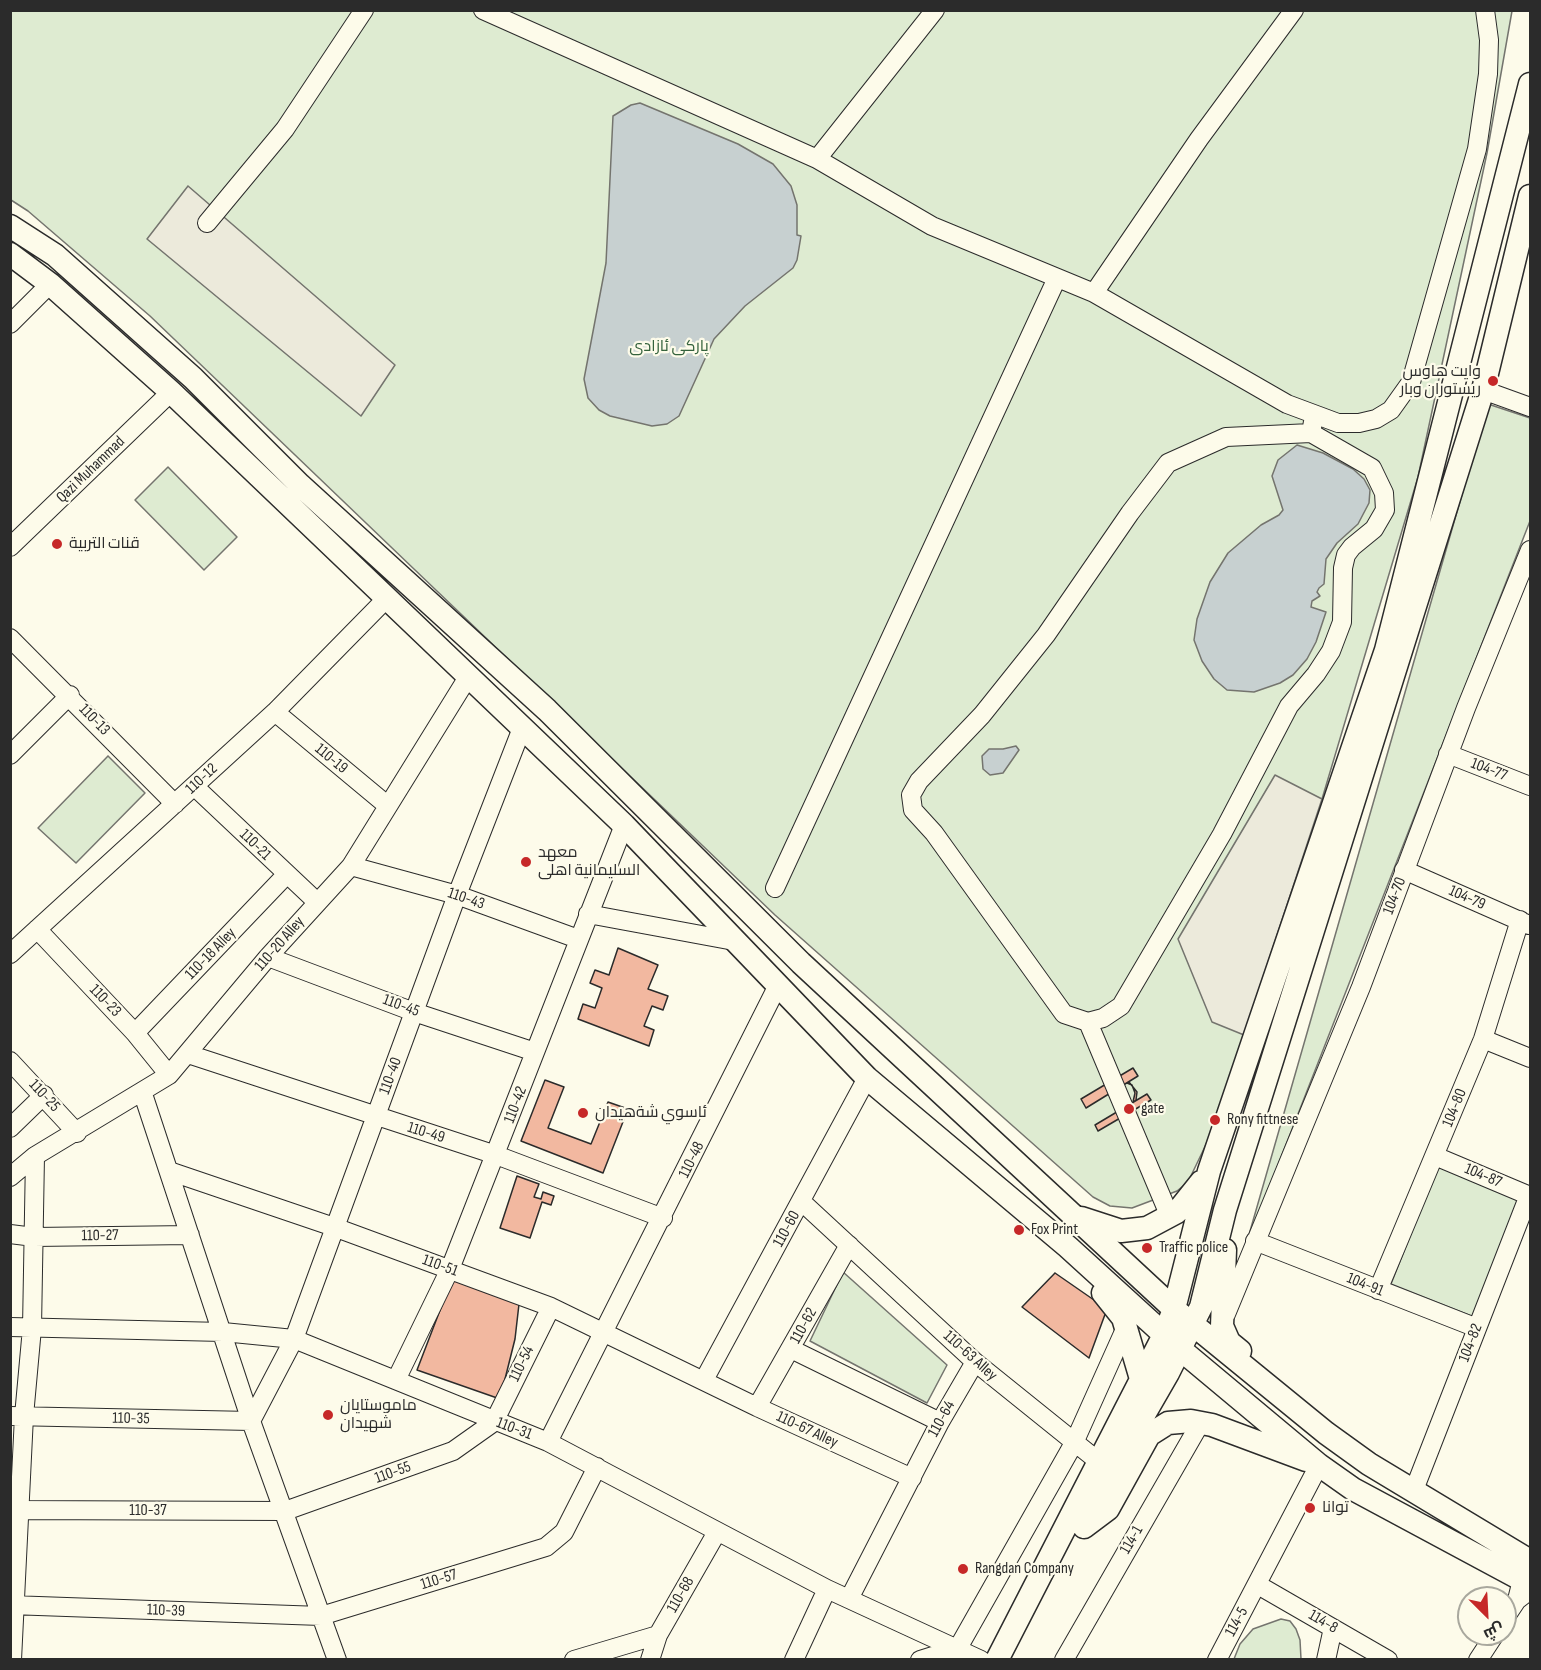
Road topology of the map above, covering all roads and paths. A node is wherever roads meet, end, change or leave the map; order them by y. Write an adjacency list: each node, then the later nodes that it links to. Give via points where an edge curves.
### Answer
1 (364, 10): 9 (street, via 285,129)
2 (483, 10): 7 (street)
3 (935, 10): 7 (street)
4 (1294, 10): 14 (street, via 1199,139)
5 (1485, 10): 19 (street, via 1488,74 1477,149 1411,382 1391,410 1376,419)
6 (1530, 84): 70 (main road, via 1386,650)
7 (816, 159): 12 (street, via 932,226)
8 (1530, 196): 16 (main road)
9 (207, 223)
10 (10, 226): 23 (main road, via 55,255 85,281 193,378 300,485)
11 (10, 254): 13 (main road)
12 (1058, 278): 14 (street); 40 (street)
13 (50, 284): 15 (street); 17 (main road)
14 (1094, 293): 19 (street, via 1287,404)
15 (10, 324)
16 (1483, 390): 18 (street); 74 (main road)
17 (171, 392): 20 (street, Qazi Muhammad); 22 (main road)
18 (1530, 407)
19 (1313, 425): 52 (street, via 1372,468 1384,493 1385,510 1374,529 1346,555 1342,622 1331,651 1289,706 1222,834 1121,1006); 52 (street, via 1226,437 1168,463 1046,635 982,715 910,795 913,810 1021,951 1053,1001 1064,1014)
20 (12, 543)
21 (1529, 555): 30 (street, 104-70)
22 (387, 598): 25 (main road); 28 (street, 110-12)
23 (456, 625): 25 (main road); 75 (main road, via 801,963)
24 (10, 638): 27 (street, 110-13)
25 (437, 647): 26 (main road)
26 (468, 677): 29 (main road); 35 (street, 110-20 Alley)
27 (70, 695): 31 (street); 34 (street, 110-13)
28 (275, 712): 32 (street, 110-12); 35 (street, 110-19)
29 (522, 728): 36 (main road); 41 (street, 110-40)
30 (1448, 754): 33 (street, 104-77); 38 (street, 104-70)
31 (10, 755)
32 (194, 786): 34 (street, 110-12); 39 (street, 110-21)
33 (1530, 786)
34 (175, 804): 45 (street, 110-12)
35 (387, 806): 37 (street, 110-20 Alley)
36 (624, 825): 43 (street, 110-42); 47 (main road)
37 (351, 866): 41 (street, 110-43); 42 (street, 110-20 Alley)
38 (1404, 870): 44 (street, 104-79); 82 (street, 104-70)
39 (286, 874): 42 (street, 110-21); 53 (street, 110-18 Alley)
40 (775, 888)
41 (457, 895): 46 (street, 110-43); 51 (street, 110-40)
42 (317, 902): 49 (street, 110-20 Alley)
43 (588, 914): 46 (street, 110-42); 47 (street)
44 (1525, 923): 54 (street, 104-80)
45 (37, 929): 48 (street, 110-12); 53 (street, 110-23)
46 (578, 939): 55 (street, 110-42)
47 (734, 941): 50 (main road)
48 (10, 954)
49 (268, 957): 51 (street, 110-45); 56 (street, 110-20 Alley)
50 (777, 987): 60 (main road); 77 (street, 110-48)
51 (414, 1012): 55 (street, 110-45); 63 (street, 110-40)
52 (1088, 1022): 76 (street)
53 (135, 1033): 59 (street, 110-23)
54 (1482, 1039): 57 (street); 68 (street, 104-80)
55 (536, 1052): 66 (street, 110-42)
56 (188, 1054): 59 (street, 110-20 Alley); 63 (street, 110-49)
57 (1530, 1058)
58 (10, 1061): 62 (street, 110-25)
59 (169, 1075): 61 (street, 110-20 Alley)
60 (867, 1078): 73 (street, 110-60); 84 (main road)
61 (142, 1094): 65 (street, 110-20 Alley); 69 (street)
62 (44, 1095): 64 (street); 65 (street, 110-25)
63 (375, 1118): 66 (street, 110-49); 78 (street, 110-40)
64 (10, 1128)
65 (77, 1133): 67 (street, 110-20 Alley)
66 (496, 1155): 77 (street, 110-49); 85 (street, 110-42)
67 (36, 1156): 71 (street, 110-20 Alley); 81 (street)
68 (1435, 1156): 72 (street, 104-87); 86 (street, 104-80)
69 (169, 1171): 78 (street, 110-51); 80 (street)
70 (1209, 1171): 76 (main road, via 1186,1204); 88 (main road)
71 (10, 1177)
72 (1530, 1196): 94 (street, 104-82)
73 (802, 1202): 83 (street, 110-63 Alley); 103 (street, 110-60)
74 (1225, 1210): 89 (main road, via 1201,1307); 90 (main road)
75 (1069, 1213): 76 (main road, via 1121,1231 1147,1228); 88 (main road)
76 (1170, 1217)
77 (663, 1218): 95 (street, 110-48)
78 (334, 1227): 85 (street, 110-51); 97 (street, 110-40)
79 (10, 1234): 81 (street, 110-27)
80 (190, 1235): 81 (street, 110-27); 96 (street)
81 (34, 1237): 93 (street)
82 (1255, 1241): 86 (street, 104-91); 90 (street, 104-70)
83 (849, 1245): 99 (street, 110-62); 100 (street, 110-63 Alley)
84 (1068, 1247): 91 (main road, via 1085,1274 1113,1303); 98 (main road)
85 (450, 1269): 87 (street, 110-51); 102 (street, 110-42)
86 (1377, 1290): 94 (street, 104-91)
87 (551, 1307): 95 (street, 110-51); 108 (street, 110-54)
88 (1174, 1309): 89 (main road); 98 (main road)
89 (1192, 1324): 98 (main road); 104 (main road)
90 (1222, 1326): 104 (main road, via 1229,1342 1267,1375)
91 (1126, 1327): 101 (main road); 112 (street)
92 (10, 1328): 93 (street, 110-31)
93 (32, 1328): 96 (street, 110-31); 106 (street)
94 (1477, 1328): 117 (street, 104-82)
95 (603, 1331): 103 (street, 110-51); 111 (street, 110-48)
96 (223, 1332): 97 (street, 110-31); 107 (street)
97 (294, 1339): 102 (street, 110-31); 107 (street, 110-40)
98 (1172, 1341): 101 (main road); 114 (main road); 121 (main road)
99 (791, 1349): 105 (street, 110-62); 109 (street)
100 (975, 1362): 109 (street, 110-64); 112 (street, 110-63 Alley)
101 (1141, 1379): 113 (main road)
102 (396, 1380): 108 (street, 110-31)
103 (704, 1380): 105 (street, 110-67 Alley)
104 (1277, 1391): 117 (main road, via 1326,1433)
105 (757, 1407): 116 (street, 110-67 Alley)
106 (17, 1416): 107 (street, 110-35); 118 (street)
107 (251, 1421): 119 (street)
108 (494, 1422): 111 (street, 110-31); 119 (street, 110-55, via 453,1451)
109 (940, 1422): 116 (street, 110-64)
110 (1202, 1422): 114 (main road); 121 (main road, via 1168,1423 1149,1435 1108,1509); 142 (street, 114-1)
111 (548, 1442): 115 (street, 110-31)
112 (1074, 1443): 113 (street, 110-63 Alley); 132 (street)
113 (1098, 1461): 140 (main road)
114 (1319, 1465): 122 (main road, via 1353,1489); 123 (street, 114-5)
115 (597, 1467): 120 (street, 110-31); 128 (street, 110-57, via 555,1542)
116 (912, 1478): 126 (street, 110-64)
117 (1414, 1490): 122 (main road)
118 (16, 1510): 119 (street, 110-37); 127 (street)
119 (285, 1511): 128 (street)
120 (717, 1532): 124 (street, 110-31); 130 (street, 110-68)
121 (1076, 1533): 141 (main road)
122 (1527, 1576): 125 (street)
123 (1258, 1585): 129 (street, 114-8); 143 (street, 114-5)
124 (827, 1588): 126 (street, 110-31); 137 (street)
125 (1517, 1595)
126 (849, 1599): 132 (street, 110-31)
127 (12, 1605): 128 (street, 110-39); 133 (street)
128 (321, 1616): 134 (street)
129 (1333, 1628): 144 (street); 145 (street, 114-8)
130 (658, 1635): 135 (street); 136 (street, 110-68)
131 (1487, 1646): 146 (street)
132 (958, 1648): 138 (street); 139 (street, 110-31)
133 (12, 1659)
134 (337, 1659)
135 (574, 1659)
136 (650, 1659)
137 (794, 1659)
138 (920, 1659)
139 (981, 1659)
140 (998, 1659)
141 (1012, 1659)
142 (1064, 1659)
143 (1217, 1659)
144 (1326, 1659)
145 (1388, 1659)
146 (1478, 1659)

